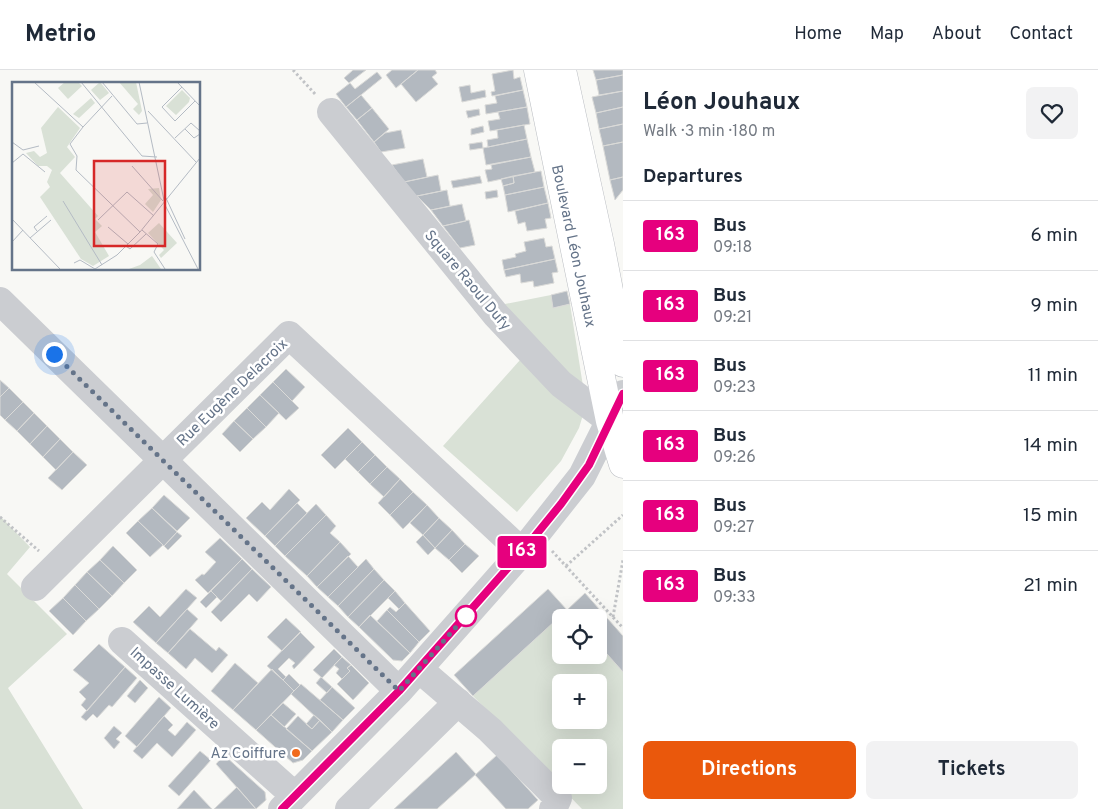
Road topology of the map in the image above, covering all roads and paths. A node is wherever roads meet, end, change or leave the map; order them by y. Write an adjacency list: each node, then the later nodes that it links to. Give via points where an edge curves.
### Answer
1 (292, 70): 4 (path)
2 (538, 70): 8 (main road, Boulevard Léon Jouhaux)
3 (562, 70): 6 (main road, Boulevard Léon Jouhaux)
4 (337, 118): 8 (street, Square Raoul Dufy, via 496,315 561,384)
5 (0, 301): 9 (street)
6 (623, 363)
7 (623, 394): 8 (street)
8 (610, 421): 10 (main road, Boulevard Léon Jouhaux); 13 (street, via 582,476)
9 (161, 460): 13 (street, Rue Eugène Delacroix, via 289,335); 15 (street, Rue Eugène Delacroix); 22 (street)
10 (623, 464)
11 (623, 515): 16 (path)
12 (0, 517): 15 (path)
13 (529, 543): 16 (path); 21 (street)
14 (623, 560): 18 (path)
15 (56, 566): 17 (street, Rue Eugène Delacroix)
16 (566, 566): 18 (path)
17 (35, 587)
18 (613, 618): 19 (path)
19 (623, 628)
20 (122, 640): 24 (street, Impasse Lumière)
21 (419, 669): 22 (street); 23 (street)
22 (399, 691): 24 (street)
23 (458, 702): 25 (street); 26 (street, via 558,798)
24 (289, 802)
25 (349, 809)
26 (553, 809)

